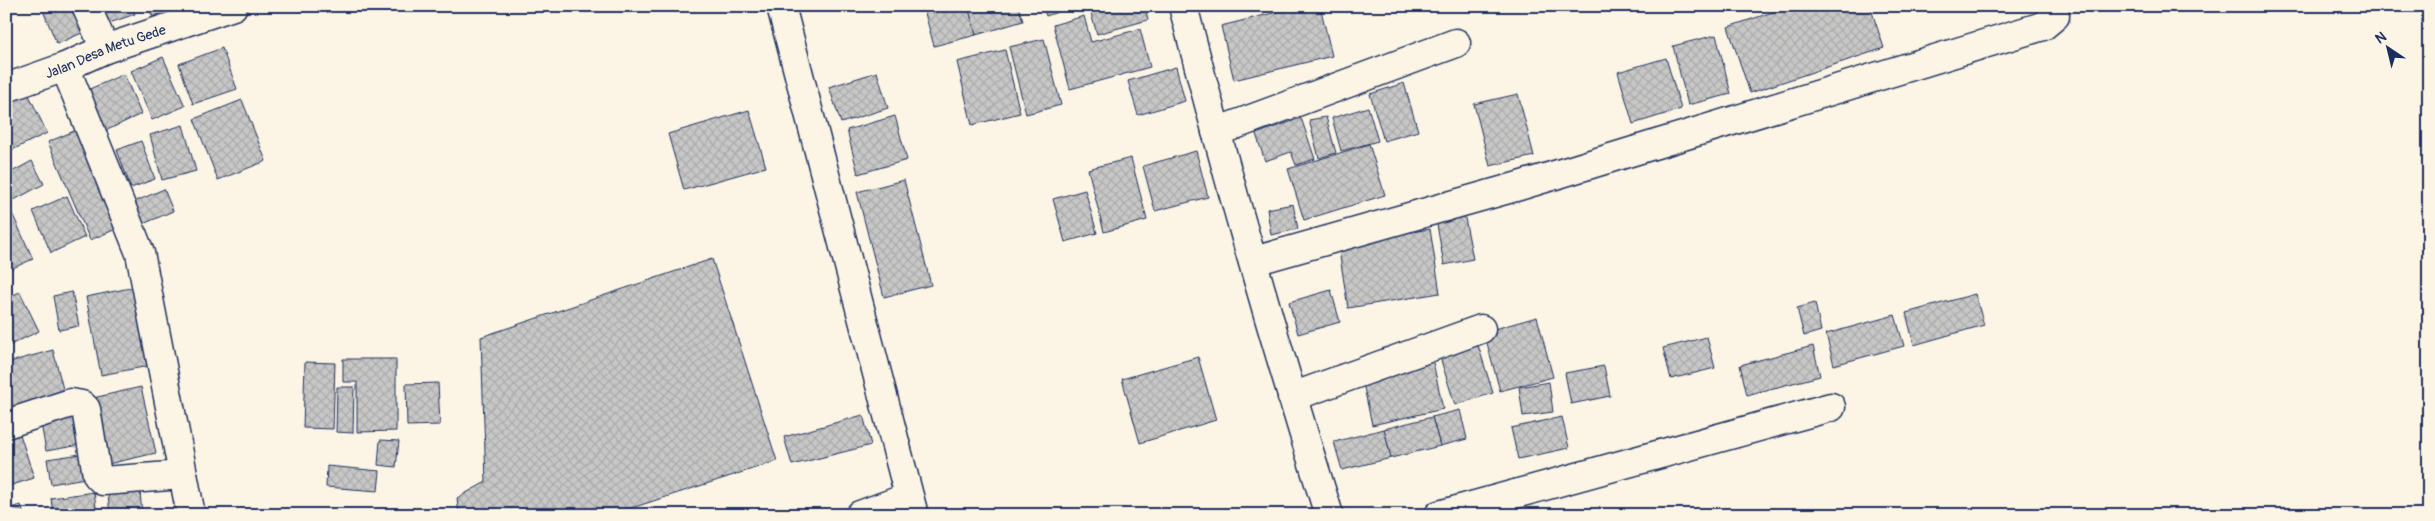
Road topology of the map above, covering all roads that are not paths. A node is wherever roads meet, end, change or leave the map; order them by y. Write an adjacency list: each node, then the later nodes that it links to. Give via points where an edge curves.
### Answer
1 (86, 6): 7 (street)
2 (233, 6): 7 (street, Jalan Desa Metu Gede)
3 (781, 6): 17 (street)
4 (1184, 6): 10 (street)
5 (2054, 6): 11 (street, via 2055,16 2043,26 1519,186)
6 (1456, 43): 10 (street)
7 (105, 49): 8 (street, Jalan Desa Metu Gede)
8 (65, 67): 9 (street, Jalan Desa Metu Gede); 16 (street, via 140,253)
9 (6, 88)
10 (1216, 132): 11 (street)
11 (1254, 261): 13 (street)
12 (1481, 329): 13 (street)
13 (1292, 397): 20 (street)
14 (1831, 407): 21 (street)
15 (6, 424): 16 (street, via 71,403 82,405 86,409 100,479)
16 (184, 474): 19 (street)
17 (912, 506): 18 (street)
18 (864, 514)
19 (191, 515)
20 (1329, 515)
21 (1439, 515)

